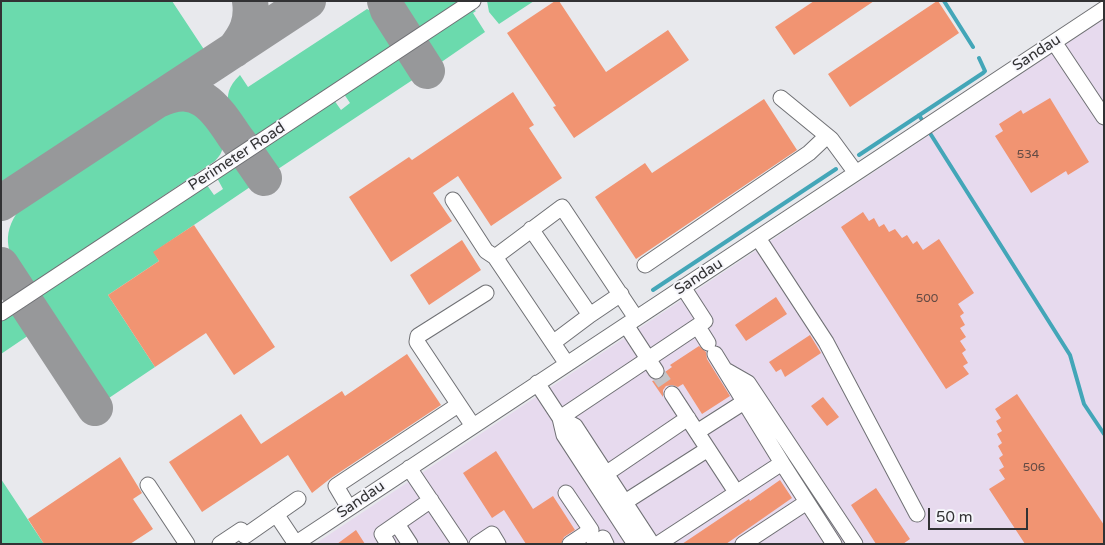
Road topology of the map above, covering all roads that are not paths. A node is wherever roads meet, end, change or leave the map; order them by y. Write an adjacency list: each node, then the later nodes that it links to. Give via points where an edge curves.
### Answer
1 (473, 1): 16 (street, Perimeter Road)
2 (1104, 9): 3 (street, Sandau)
3 (1054, 42): 5 (street); 7 (street, Sandau)
4 (781, 98): 6 (street)
5 (1104, 117)
6 (827, 136): 7 (street); 12 (street, via 809,153)
7 (856, 173): 10 (street, Sandau)
8 (453, 200): 11 (street, via 486,251)
9 (531, 230): 11 (street); 15 (street, via 562,207); 17 (street)
10 (758, 238): 13 (street, Sandau); 45 (street, via 826,342)
11 (495, 257): 20 (street)
12 (645, 265)
13 (683, 288): 18 (street, Sandau); 19 (street, via 706,321)
14 (486, 293): 27 (street, via 418,336 417,342)
15 (621, 294): 17 (street); 18 (street)
16 (1, 313)
17 (590, 315): 20 (street)
18 (631, 321): 21 (street, Sandau); 22 (street)
19 (698, 326): 22 (street); 23 (street)
20 (554, 342): 21 (street)
21 (567, 364): 24 (street, Sandau)
22 (652, 365): 28 (street)
23 (724, 368): 26 (street); 63 (street, via 748,383)
24 (538, 383): 28 (street); 30 (street, Sandau)
25 (672, 394): 29 (street)
26 (744, 402): 31 (street); 33 (street)
27 (458, 405): 30 (street); 43 (street, via 336,486)
28 (560, 418): 35 (street, via 575,426); 58 (street, via 564,435)
29 (688, 418): 31 (street); 35 (street)
30 (472, 426): 34 (street, Sandau)
31 (697, 432): 32 (street)
32 (708, 449): 37 (street); 41 (street)
33 (782, 463): 37 (street); 42 (street)
34 (409, 468): 40 (street); 43 (street, Sandau)
35 (607, 473): 41 (street)
36 (148, 485): 47 (street)
37 (736, 492): 60 (street)
38 (566, 493): 55 (street, via 591,530)
39 (298, 499): 44 (street)
40 (431, 500): 46 (street); 52 (street)
41 (626, 502): 59 (street)
42 (808, 502): 61 (street); 62 (street)
43 (350, 508): 49 (street, Sandau)
44 (276, 514): 48 (street, via 245,536 241,530); 49 (street)
45 (917, 514)
46 (397, 524): 50 (street, via 382,534); 51 (street)
47 (187, 544)
48 (220, 544)
49 (295, 544)
50 (388, 544)
51 (410, 544)
52 (460, 544)
53 (476, 544): 54 (street, via 492,534)
54 (498, 544)
55 (570, 544)
56 (594, 544): 57 (street, via 603,538)
57 (606, 544)
58 (635, 544)
59 (652, 544)
60 (658, 544)
61 (743, 544)
62 (834, 544)
63 (855, 544)

